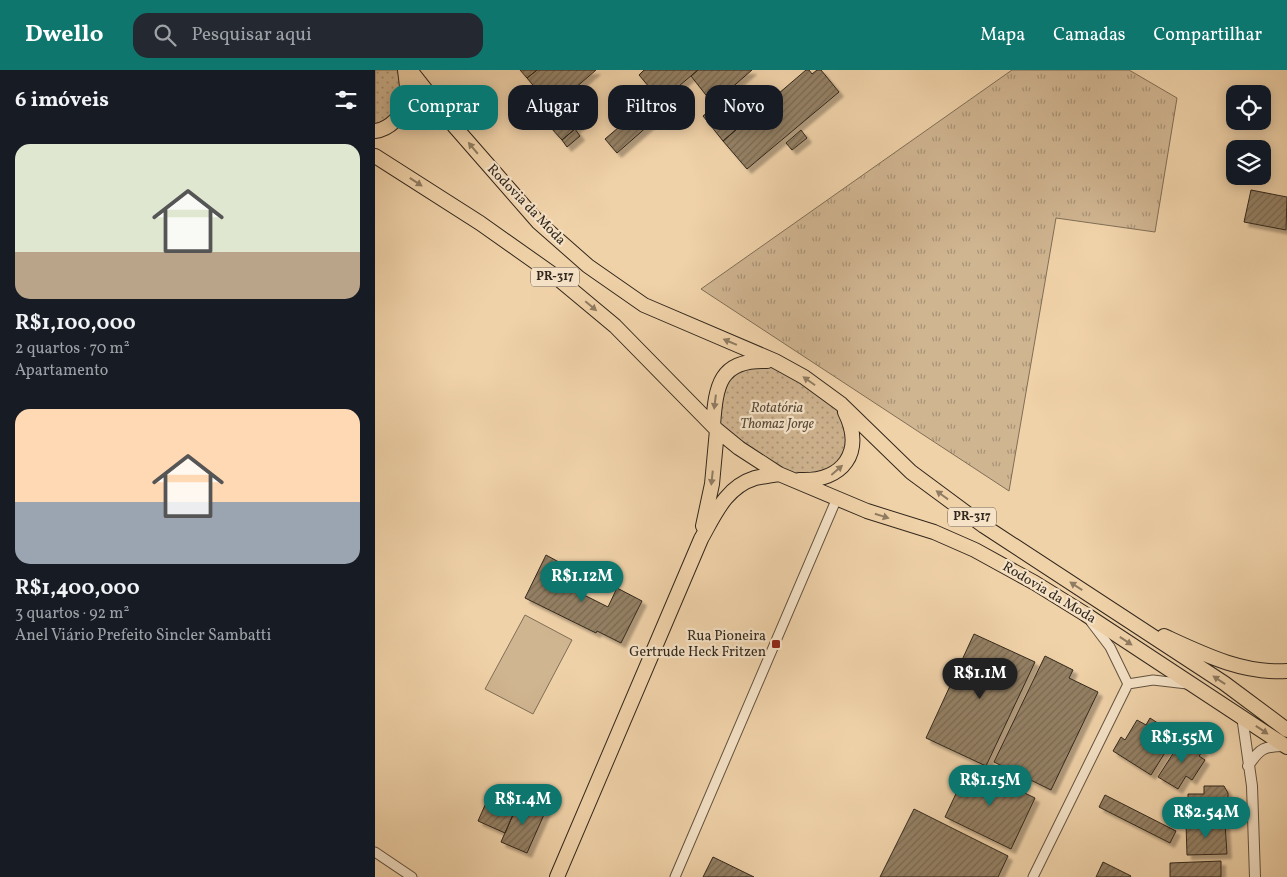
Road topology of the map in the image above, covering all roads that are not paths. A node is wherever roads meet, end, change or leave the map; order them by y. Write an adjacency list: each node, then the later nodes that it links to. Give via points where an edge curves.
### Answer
1 (405, 70): 3 (highway, via 406,102 391,124)
2 (410, 70): 5 (highway, Rodovia da Moda / PR-317, one-way to 2, via 644,305 589,266 538,222)
3 (375, 130)
4 (375, 156): 7 (highway, PR-317, one-way to 7, via 480,222 555,276 615,326)
5 (775, 361): 6 (highway, PR-317, one-way to 5); 7 (highway, one-way to 7, via 751,360 726,373 717,391)
6 (841, 404): 8 (highway, one-way to 6, via 810,480 829,476 846,461 854,440 851,424); 11 (highway, Rodovia da Moda / PR-317, one-way to 6, via 984,526 911,472)
7 (715, 427): 8 (highway, PR-317, via 739,448); 10 (highway, one-way to 10, via 712,484)
8 (785, 477): 9 (highway, Rodovia da Moda / PR-317); 10 (highway, via 755,478 737,486 723,499)
9 (837, 498): 12 (highway, Rodovia da Moda / PR-317, one-way to 12, via 975,550); 23 (street)
10 (701, 538): 22 (highway)
11 (1117, 613): 13 (highway, via 1238,667); 17 (highway, Rodovia da Moda / PR-317, one-way to 11, via 1224,683)
12 (1085, 614): 14 (street, via 1110,647); 15 (highway, Rodovia da Moda / PR-317, one-way to 15)
13 (1287, 671)
14 (1128, 684): 15 (street, via 1153,680); 24 (street)
15 (1191, 684): 16 (highway, Rodovia da Moda / PR-317)
16 (1242, 716): 18 (highway, Rodovia da Moda / PR-317, one-way to 18); 19 (street)
17 (1287, 730)
18 (1287, 747): 19 (street, via 1263,749)
19 (1248, 766): 25 (street, via 1253,794)
20 (375, 852): 21 (street)
21 (412, 877)
22 (557, 877)
23 (675, 877)
24 (1033, 877)
25 (1255, 877)

